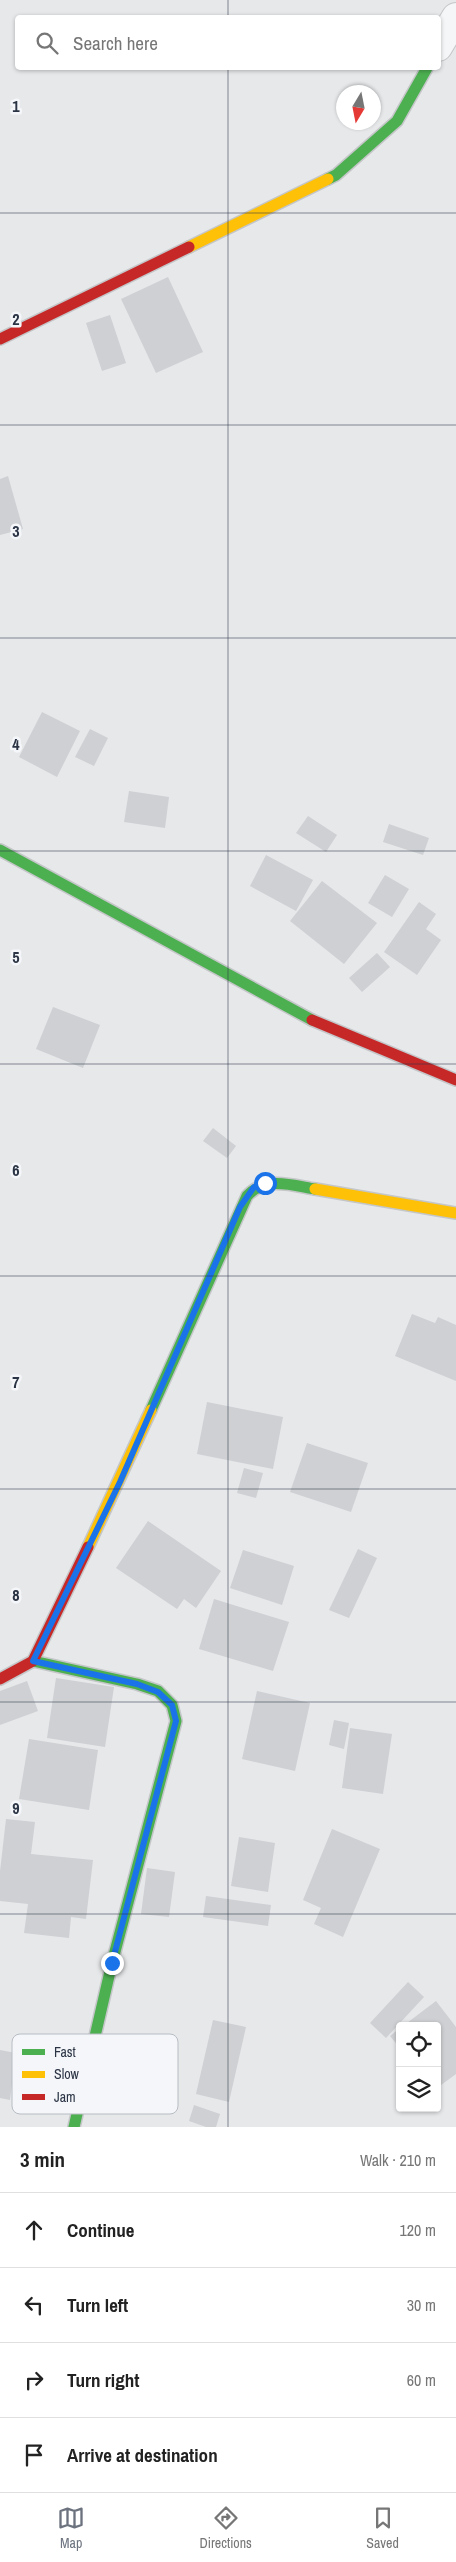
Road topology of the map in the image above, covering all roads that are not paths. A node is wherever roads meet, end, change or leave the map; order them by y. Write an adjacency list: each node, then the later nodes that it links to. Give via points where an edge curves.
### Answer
1 (456, 17): 2 (street)
2 (441, 43)
3 (426, 70): 4 (street, via 397,121 336,175)
4 (0, 339)
5 (0, 850): 6 (street, via 300,1015)
6 (456, 1080)
7 (456, 1213): 8 (street, via 277,1183 254,1187 240,1207 120,1482)
8 (33, 1661): 9 (street); 10 (street, via 137,1684 158,1692 172,1705 176,1721)
9 (0, 1679)
10 (96, 2034)
11 (77, 2114): 12 (street)
12 (74, 2127)

